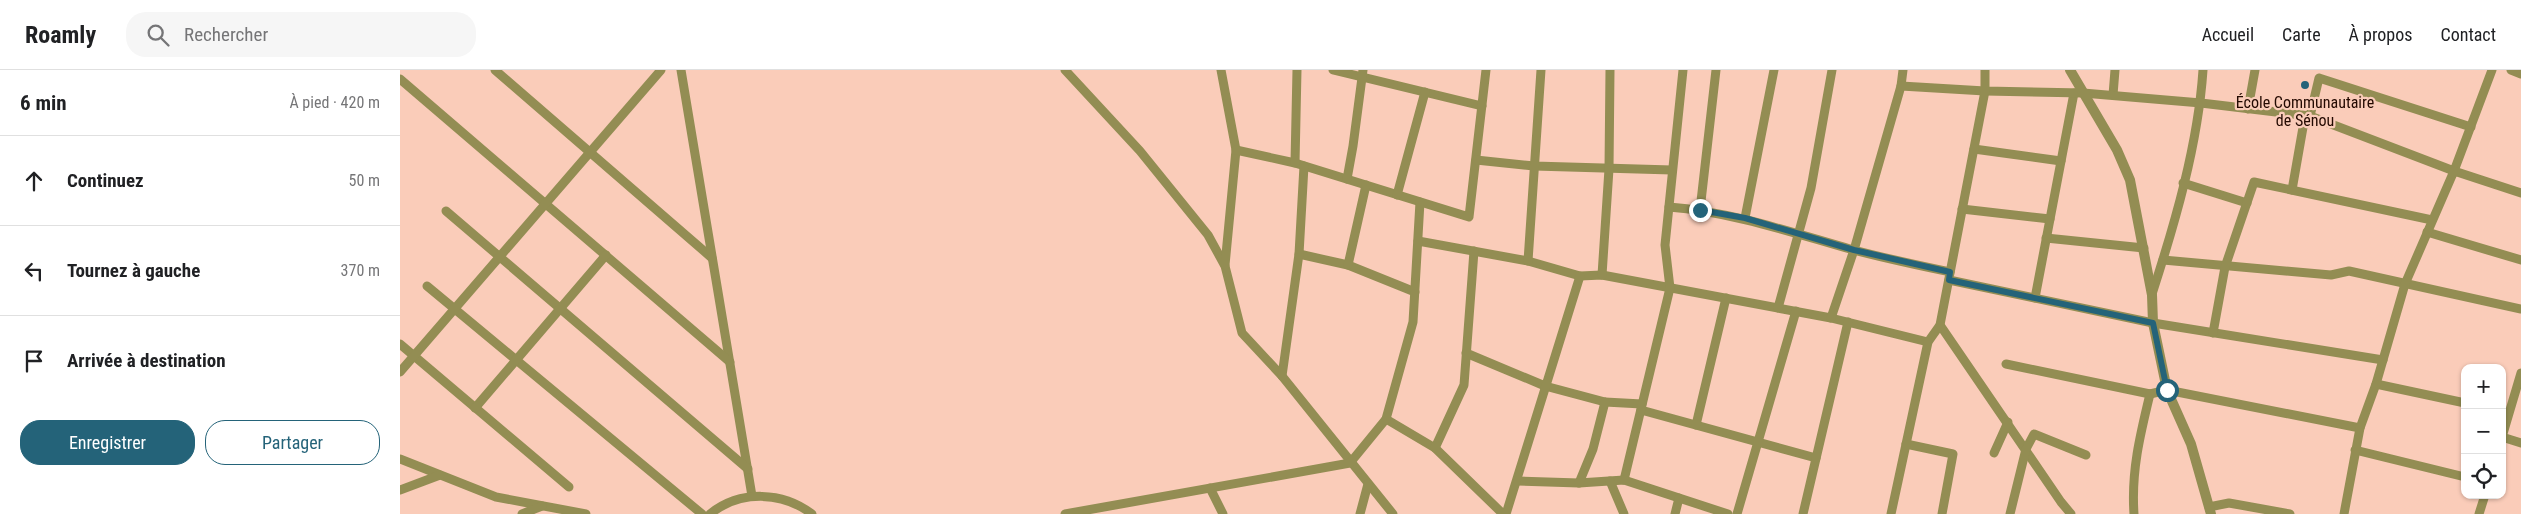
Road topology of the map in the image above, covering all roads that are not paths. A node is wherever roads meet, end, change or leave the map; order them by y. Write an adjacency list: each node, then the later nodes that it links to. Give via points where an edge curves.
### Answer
1 (495, 70): 38 (street)
2 (661, 70): 38 (street)
3 (681, 70): 72 (street)
4 (1065, 70): 77 (street, via 1140,151 1208,235)
5 (1222, 70): 37 (street)
6 (1297, 70): 41 (street)
7 (1333, 70): 23 (street)
8 (1486, 70): 32 (street)
9 (1541, 70): 42 (street)
10 (1610, 70): 43 (street)
11 (1683, 70): 44 (street)
12 (1716, 70): 56 (street)
13 (1774, 70): 59 (street)
14 (1832, 70): 63 (street, via 1811,188)
15 (1903, 70): 26 (street)
16 (1986, 70): 27 (street)
17 (2070, 70): 29 (street)
18 (2115, 70): 30 (street)
19 (2203, 70): 31 (street)
20 (2255, 70): 33 (street)
21 (2492, 70): 35 (street)
22 (2510, 70): 24 (street)
23 (1363, 74): 28 (street); 46 (street)
24 (2521, 74)
25 (400, 79): 54 (street)
26 (1900, 86): 27 (street); 67 (street)
27 (1984, 91): 29 (street); 36 (street)
28 (1425, 92): 32 (street); 51 (street)
29 (2078, 93): 30 (street); 40 (street); 66 (street, via 2117,150 2130,180)
30 (2113, 95): 31 (street)
31 (2201, 103): 33 (street); 47 (street)
32 (1482, 106): 39 (street)
33 (2248, 109): 34 (street)
34 (2307, 116): 35 (street, via 2318,78); 45 (street); 49 (street)
35 (2470, 127): 45 (street)
36 (1974, 149): 40 (street); 57 (street)
37 (1236, 150): 41 (street); 77 (street)
38 (590, 152): 54 (street); 72 (street)
39 (1476, 160): 42 (street); 52 (street, via 1469,217)
40 (2061, 161): 60 (street)
41 (1300, 164): 46 (street); 69 (street)
42 (1534, 166): 43 (street); 75 (street)
43 (1609, 169): 44 (street); 79 (street)
44 (1672, 170): 55 (street)
45 (2454, 171): 50 (street); 61 (street)
46 (1347, 179): 48 (street)
47 (2183, 183): 53 (street); 73 (street)
48 (1366, 185): 51 (street); 76 (street)
49 (2292, 190): 53 (street, via 2254,182); 61 (street)
50 (2521, 193)
51 (1397, 194): 52 (street)
52 (1420, 202): 65 (street)
53 (2247, 203): 78 (street)
54 (546, 204): 70 (street); 71 (street)
55 (1669, 207): 56 (street); 84 (street, via 1665,245)
56 (1700, 210): 59 (street)
57 (1962, 210): 60 (street); 81 (street)
58 (446, 211): 71 (street)
59 (1745, 218): 63 (street)
60 (2050, 219): 64 (street)
61 (2432, 220): 62 (street)
62 (2427, 232): 74 (street); 82 (street)
63 (1799, 234): 67 (street); 89 (street)
64 (2046, 238): 66 (street); 88 (street)
65 (1418, 241): 68 (street); 85 (street)
66 (2144, 248): 86 (street)
67 (1854, 250): 81 (street); 94 (street)
68 (1474, 251): 75 (street); 101 (street)
69 (1299, 254): 76 (street); 109 (street)
70 (606, 255): 91 (street); 105 (street)
71 (500, 257): 90 (street); 91 (street)
72 (712, 258): 105 (street)
73 (2163, 260): 78 (street); 86 (street)
74 (2521, 260)
75 (1528, 261): 80 (street)
76 (1348, 265): 85 (street)
77 (1225, 266): 109 (street, via 1242,333)
78 (2225, 267): 82 (street, via 2331,275 2349,271); 98 (street)
79 (1602, 275): 80 (street); 84 (street)
80 (1580, 276): 111 (street)
81 (1950, 276): 88 (street); 97 (street)
82 (2405, 284): 92 (street); 104 (street)
83 (427, 286): 90 (street)
84 (1670, 288): 87 (street); 116 (street)
85 (1415, 292): 119 (street, via 1413,322)
86 (2152, 295): 96 (street)
87 (1726, 298): 89 (street); 121 (street)
88 (2034, 298): 96 (street)
89 (1778, 308): 93 (street)
90 (455, 309): 102 (street); 103 (street)
91 (560, 309): 103 (street); 135 (street)
92 (2521, 309)
93 (1796, 311): 94 (street); 124 (street)
94 (1831, 318): 95 (street)
95 (1848, 322): 99 (street); 132 (street)
96 (2153, 323): 98 (street); 112 (street)
97 (1940, 325): 99 (street); 120 (street)
98 (2213, 333): 104 (street)
99 (1928, 342): 126 (street)
100 (400, 344): 102 (street)
101 (1466, 353): 111 (street); 127 (street, via 1464,385)
102 (414, 356): 107 (street); 117 (street)
103 (516, 360): 117 (street); 153 (street)
104 (2383, 360): 110 (street)
105 (730, 362): 135 (street)
106 (2006, 364): 113 (street)
107 (400, 372)
108 (2521, 373): 118 (street)
109 (1282, 376): 134 (street)
110 (2376, 384): 115 (street); 122 (street)
111 (1545, 386): 114 (street); 139 (street)
112 (2167, 390): 113 (street); 122 (street); 150 (street, via 2191,444)
113 (2150, 394): 170 (street, via 2135,452)
114 (1605, 402): 116 (street); 141 (street, via 1593,449)
115 (2461, 402)
116 (1641, 407): 121 (street); 138 (street)
117 (475, 408): 143 (street)
118 (2506, 412)
119 (1386, 419): 127 (street); 134 (street)
120 (2008, 422): 128 (street); 130 (street)
121 (1696, 425): 124 (street)
122 (2360, 428): 129 (street)
123 (2506, 438): 125 (street)
124 (1759, 442): 132 (street); 164 (street)
125 (2521, 443)
126 (1906, 444): 166 (street); 167 (street, via 1954,454)
127 (1435, 448): 160 (street)
128 (2026, 449): 131 (street, via 2034,434); 168 (street); 169 (street)
129 (2355, 450): 137 (street); 172 (street)
130 (1994, 454)
131 (2086, 455)
132 (1816, 458): 165 (street)
133 (400, 459): 136 (street)
134 (1350, 463): 142 (street); 144 (street)
135 (748, 469): 146 (street)
136 (440, 475): 145 (street); 149 (street, via 496,497)
137 (2461, 476)
138 (1624, 480): 140 (street); 147 (street)
139 (1517, 481): 141 (street); 160 (street)
140 (1610, 481): 141 (street); 161 (street)
141 (1579, 483)
142 (1368, 484): 158 (street); 159 (street)
143 (569, 487)
144 (1210, 488): 156 (street); 157 (street)
145 (400, 490)
146 (752, 496): 154 (street, via 732,501); 155 (street, via 783,499)
147 (1679, 498): 162 (street); 163 (street)
148 (2484, 499): 173 (street)
149 (544, 505): 151 (street); 152 (street)
150 (2210, 510): 171 (street, via 2230,503)
151 (522, 514)
152 (586, 514)
153 (702, 514)
154 (710, 514)
155 (812, 514)
156 (1065, 514)
157 (1222, 514)
158 (1360, 514)
159 (1393, 514)
160 (1505, 514)
161 (1624, 514)
162 (1675, 514)
163 (1728, 514)
164 (1736, 514)
165 (1803, 514)
166 (1891, 514)
167 (1942, 514)
168 (2010, 514)
169 (2071, 514)
170 (2134, 514)
171 (2290, 514)
172 (2344, 514)
173 (2479, 514)

